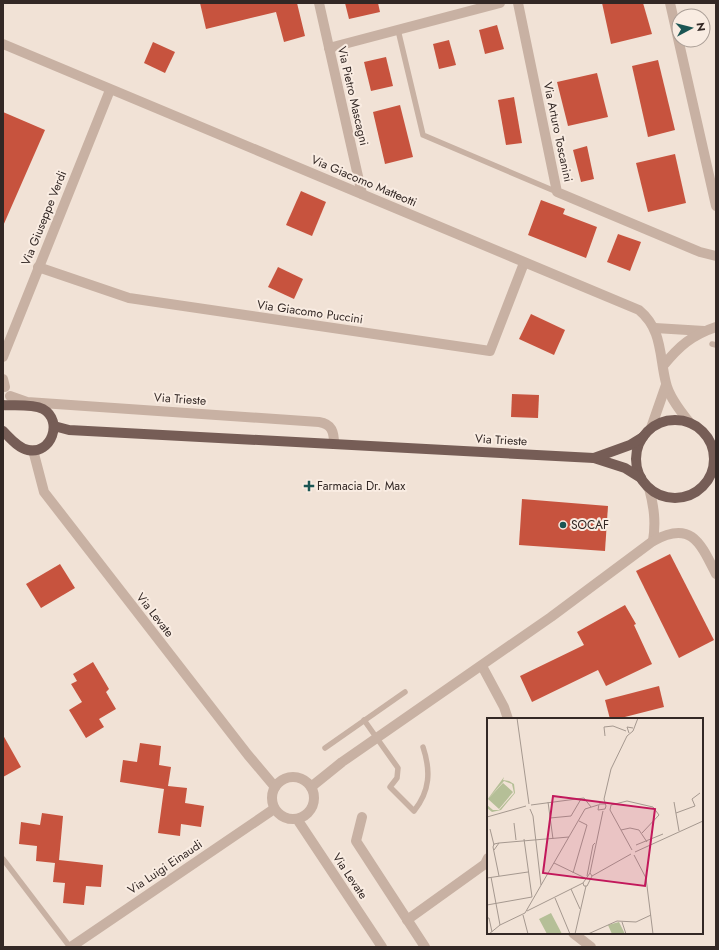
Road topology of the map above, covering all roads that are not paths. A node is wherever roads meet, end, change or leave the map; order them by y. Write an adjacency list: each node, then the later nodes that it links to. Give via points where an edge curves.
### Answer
1 (319, 3): 7 (street, Via Pietro Mascagni)
2 (500, 3): 5 (street)
3 (518, 3): 9 (street, Via Arturo Toscanini)
4 (670, 3): 11 (street)
5 (398, 30): 7 (street); 9 (lane, via 423,136)
6 (3, 44): 8 (street, Via Giacomo Matteotti)
7 (329, 48): 10 (street, Via Pietro Mascagni)
8 (110, 90): 10 (street, Via Giacomo Matteotti); 14 (street, Via Giuseppe Verdi)
9 (557, 192): 12 (street, Via Arturo Toscanini, via 700,252)
10 (362, 194): 13 (street, Via Giacomo Matteotti)
11 (716, 206)
12 (716, 256)
13 (524, 263): 14 (street, Via Giacomo Puccini, via 490,351 129,298); 16 (street, Via Giacomo Matteotti, via 639,310)
14 (38, 267): 18 (street, Via Giuseppe Verdi)
15 (716, 327): 17 (street)
16 (655, 328): 17 (street); 19 (street, Via Giacomo Matteotti, via 660,342)
17 (704, 331): 19 (street, via 690,339)
18 (3, 357)
19 (663, 366): 20 (street, Via Giacomo Matteotti)
20 (666, 385): 23 (street); 25 (street)
21 (6, 388): 28 (street, Via Trieste, via 27,402 327,423 332,428)
22 (3, 405): 24 (main road, via 38,408 48,414)
23 (690, 422): 25 (main road, via 667,421); 29 (main road, via 704,432)
24 (54, 426): 28 (main road, Via Trieste, via 69,430); 30 (main road, via 50,441 42,448)
25 (651, 428): 27 (main road)
26 (3, 432): 30 (main road, via 23,448)
27 (643, 437): 31 (main road, via 630,445); 32 (main road, via 636,457)
28 (334, 444): 31 (main road, Via Trieste)
29 (714, 447): 34 (main road, via 714,466)
30 (33, 450): 45 (street, Via Levate, via 44,492)
31 (594, 458): 32 (main road, via 625,468)
32 (641, 478): 35 (main road)
33 (716, 480): 34 (main road)
34 (705, 484): 35 (main road, via 693,494 678,498 662,496)
35 (649, 488): 36 (street, via 656,525)
36 (652, 541): 37 (street, via 667,533 680,532 689,535 699,543); 38 (street)
37 (716, 574)
38 (482, 666): 40 (street); 42 (street)
39 (405, 692): 41 (lane)
40 (508, 718)
41 (364, 720): 42 (lane); 44 (lane)
42 (377, 738): 43 (lane, via 398,768 397,778 390,787 414,811 424,797 428,784 428,765); 46 (street)
43 (423, 747)
44 (324, 748)
45 (275, 787): 46 (street, via 290,777 302,779); 47 (street, via 272,798)
46 (311, 787): 49 (street, via 314,800 312,807 303,817)
47 (274, 809): 49 (street, via 280,816); 54 (street, Via Luigi Einaudi)
48 (362, 817): 52 (street, via 356,841)
49 (297, 819): 55 (street, Via Levate)
50 (3, 859): 54 (lane)
51 (487, 863): 52 (street)
52 (407, 920): 56 (street)
53 (574, 934): 57 (street)
54 (70, 947)
55 (382, 947)
56 (425, 947)
57 (592, 947)

